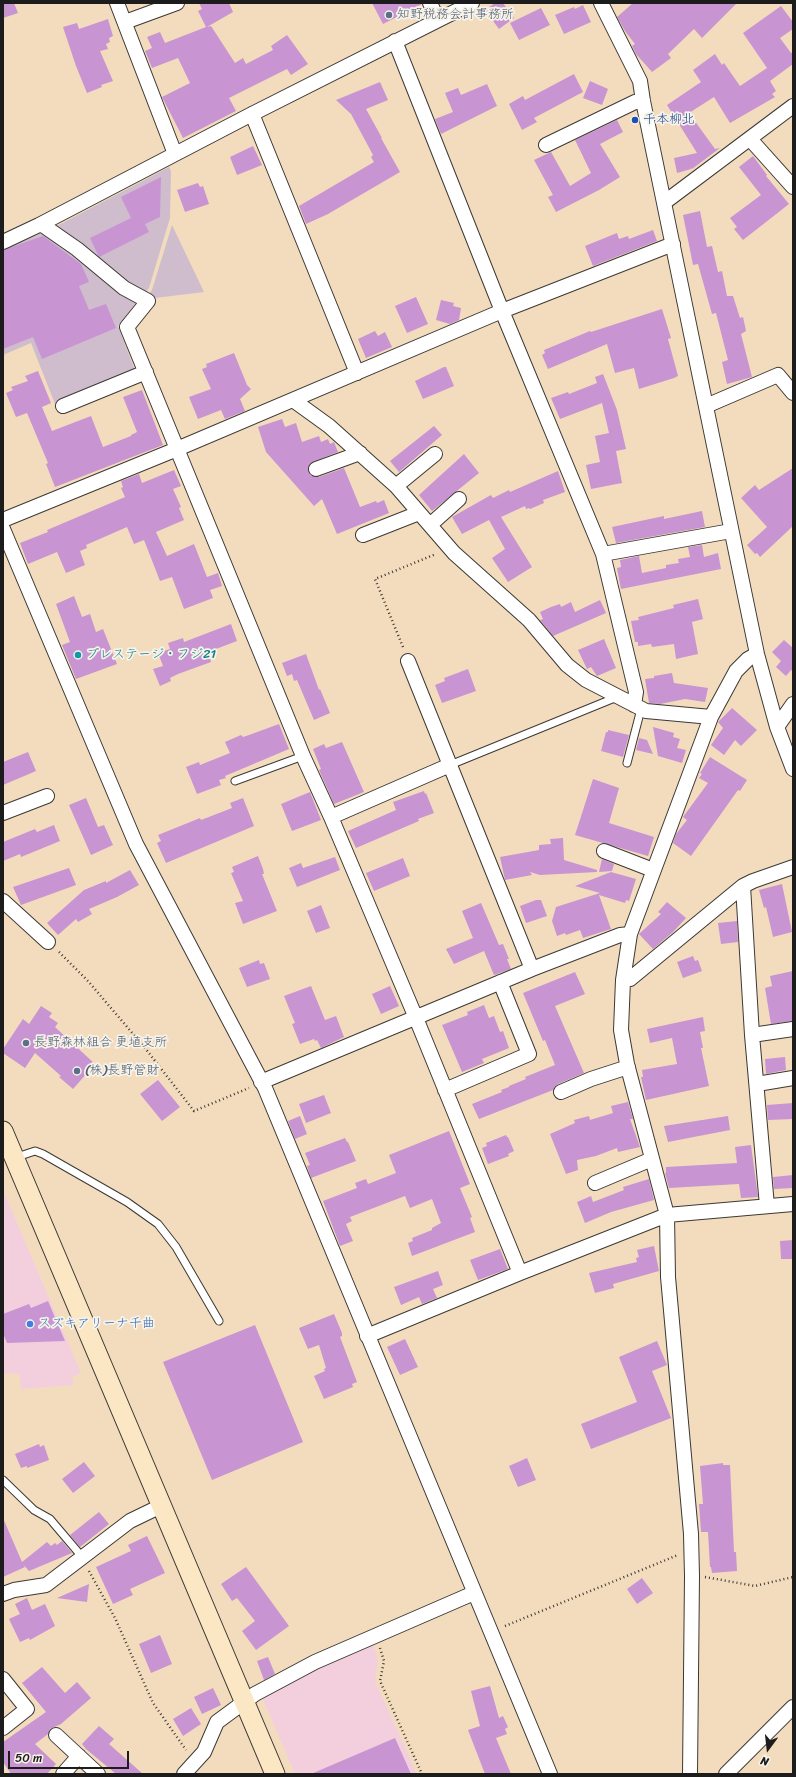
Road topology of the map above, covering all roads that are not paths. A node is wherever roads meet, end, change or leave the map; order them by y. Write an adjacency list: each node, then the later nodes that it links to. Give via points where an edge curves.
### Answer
1 (117, 3): 7 (street)
2 (177, 3): 7 (street)
3 (430, 3): 6 (street)
4 (472, 3): 6 (street)
5 (601, 3): 9 (street, via 640,81)
6 (438, 20): 8 (street)
7 (125, 22): 14 (street)
8 (395, 41): 11 (street); 20 (street)
9 (643, 101): 13 (street, via 635,102); 16 (street)
10 (793, 106): 12 (street)
11 (252, 114): 14 (street); 22 (street)
12 (750, 139): 15 (street); 16 (street)
13 (546, 145)
14 (175, 154): 17 (street)
15 (793, 187)
16 (664, 202): 19 (street)
17 (41, 224): 18 (street); 21 (street, via 124,288 148,301 127,326)
18 (3, 242)
19 (674, 244): 20 (street); 26 (street)
20 (502, 311): 22 (street); 39 (street)
21 (146, 372): 25 (street); 27 (street)
22 (357, 373): 24 (street)
23 (793, 393): 26 (street, via 778,375)
24 (293, 400): 27 (street); 28 (street)
25 (63, 406)
26 (706, 406): 37 (street)
27 (177, 449): 34 (street); 47 (street)
28 (360, 453): 30 (street); 31 (street)
29 (435, 454): 31 (street)
30 (316, 470)
31 (396, 486): 33 (street)
32 (459, 499): 35 (street)
33 (419, 513): 35 (street); 38 (street)
34 (3, 520)
35 (430, 525): 42 (street, via 449,548 529,620 567,665 586,680)
36 (3, 528): 70 (street, via 136,844)
37 (731, 531): 39 (street); 40 (street)
38 (363, 535)
39 (602, 554): 44 (street, via 636,692)
40 (757, 654): 45 (street, via 736,671); 46 (street)
41 (408, 661): 49 (street)
42 (618, 697): 44 (street); 49 (lane)
43 (793, 704): 46 (street)
44 (637, 707): 45 (street, via 646,711); 48 (lane)
45 (711, 717): 57 (street, via 686,789)
46 (777, 727): 50 (street)
47 (303, 756): 51 (lane); 54 (street)
48 (627, 763)
49 (450, 765): 54 (street); 62 (street)
50 (793, 769)
51 (235, 781)
52 (47, 796): 53 (street)
53 (3, 813)
54 (331, 817): 65 (street)
55 (604, 851): 57 (street)
56 (793, 867): 58 (street)
57 (653, 870): 60 (street)
58 (744, 886): 63 (street, via 630,979); 67 (street)
59 (3, 901): 61 (street)
60 (630, 934): 62 (street, via 620,935); 63 (street)
61 (48, 942)
62 (532, 969): 64 (street)
63 (623, 980): 68 (street, via 621,1030)
64 (500, 982): 65 (street); 72 (street, via 529,1054)
65 (416, 1018): 70 (street); 72 (street)
66 (793, 1029): 67 (street)
67 (752, 1035): 71 (street)
68 (628, 1067): 73 (street, via 591,1078); 76 (street)
69 (793, 1078): 71 (street)
70 (261, 1082): 83 (street)
71 (757, 1084): 79 (street)
72 (445, 1090): 81 (street)
73 (561, 1092)
74 (4, 1135): 75 (street)
75 (14, 1158): 82 (lane, via 35,1151 43,1154 126,1202 158,1224 176,1247); 85 (street)
76 (652, 1159): 77 (street); 80 (street)
77 (595, 1183)
78 (793, 1204): 79 (street)
79 (767, 1206): 80 (street)
80 (667, 1215): 81 (street); 100 (street, via 668,1277 691,1549)
81 (520, 1273): 83 (street)
82 (219, 1321)
83 (367, 1336): 87 (street)
84 (3, 1480): 86 (lane, via 34,1510 50,1519)
85 (161, 1506): 86 (street, via 130,1521); 90 (street)
86 (82, 1558): 88 (street, via 46,1585)
87 (474, 1593): 90 (street, via 315,1662); 99 (street)
88 (3, 1594)
89 (3, 1679): 92 (street, via 27,1709)
90 (245, 1701): 97 (street, via 217,1722 204,1752); 98 (street)
91 (793, 1707): 101 (street)
92 (3, 1728)
93 (56, 1735): 94 (street)
94 (79, 1756): 95 (street); 96 (street)
95 (63, 1774)
96 (98, 1774)
97 (184, 1774)
98 (275, 1774)
99 (550, 1774)
100 (690, 1774)
101 (726, 1774)

